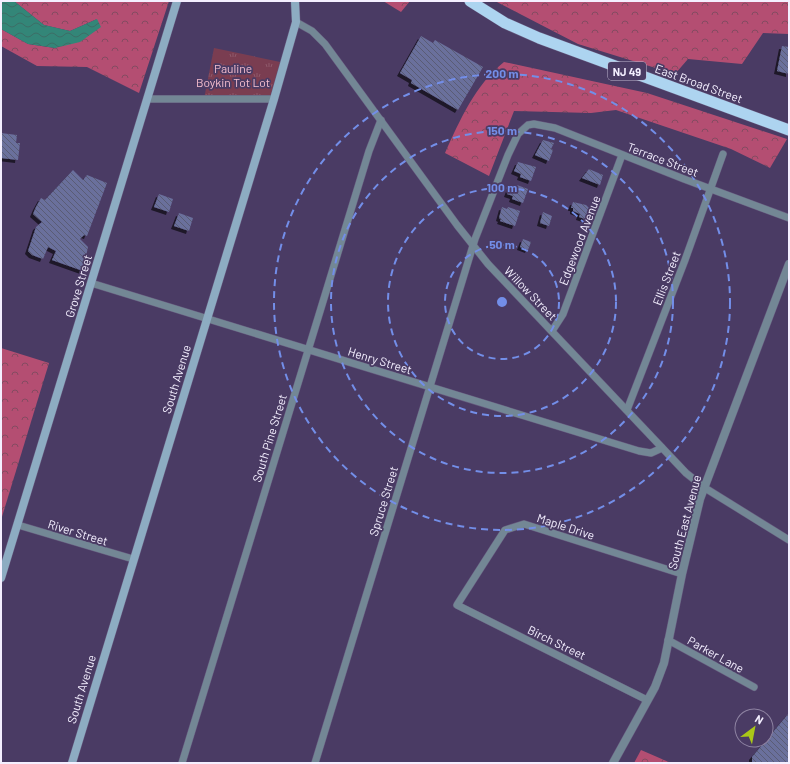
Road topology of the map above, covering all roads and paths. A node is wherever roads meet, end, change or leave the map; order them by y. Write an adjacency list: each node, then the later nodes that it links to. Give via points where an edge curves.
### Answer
1 (177, 1): 5 (main road, Grove Street)
2 (294, 1): 4 (main road, South Avenue)
3 (470, 1): 9 (highway, East Broad Street / NJ 49, via 538,38)
4 (296, 22): 6 (main road, South Avenue); 7 (street, Willow Street, via 312,31 325,44)
5 (148, 99): 6 (street); 16 (main road, Grove Street)
6 (274, 99): 17 (main road, South Avenue)
7 (381, 120): 14 (street, Willow Street); 19 (street, South Pine Street, via 368,151)
8 (528, 125): 11 (street, Terrace Street, via 540,124 555,128); 14 (street, Spruce Street, via 518,134 508,155)
9 (789, 130)
10 (723, 154): 12 (street, Ellis Street)
11 (622, 155): 12 (street, Terrace Street); 18 (street, Edgewood Avenue, via 563,314)
12 (710, 189): 13 (street, Terrace Street); 21 (street, Ellis Street)
13 (789, 218)
14 (473, 246): 18 (street, Willow Street); 20 (street, Spruce Street)
15 (789, 264): 23 (street, South East Avenue)
16 (92, 283): 17 (street, Henry Street); 24 (main road, Grove Street)
17 (207, 319): 19 (street, Henry Street); 26 (main road, South Avenue)
18 (552, 331): 21 (street, Willow Street)
19 (308, 349): 20 (street, Henry Street); 34 (street, South Pine Street)
20 (430, 387): 22 (street, Henry Street, via 639,451 652,453); 35 (street, Spruce Street)
21 (627, 410): 22 (street, Willow Street)
22 (662, 448): 23 (street, Willow Street)
23 (705, 488): 25 (street, Willow Street); 27 (street, South East Avenue)
24 (18, 525): 26 (street, River Street); 28 (main road, Grove Street)
25 (789, 540)
26 (133, 560): 33 (main road, South Avenue)
27 (682, 574): 29 (street, Maple Drive, via 524,524 505,530); 30 (street, South East Avenue)
28 (1, 578)
29 (457, 605): 32 (street, Birch Street)
30 (668, 640): 31 (street, Parker Lane); 32 (street, South East Avenue, via 664,663)
31 (754, 687)
32 (647, 700): 36 (street, South East Avenue)
33 (72, 763)
34 (182, 763)
35 (315, 763)
36 (613, 763)

